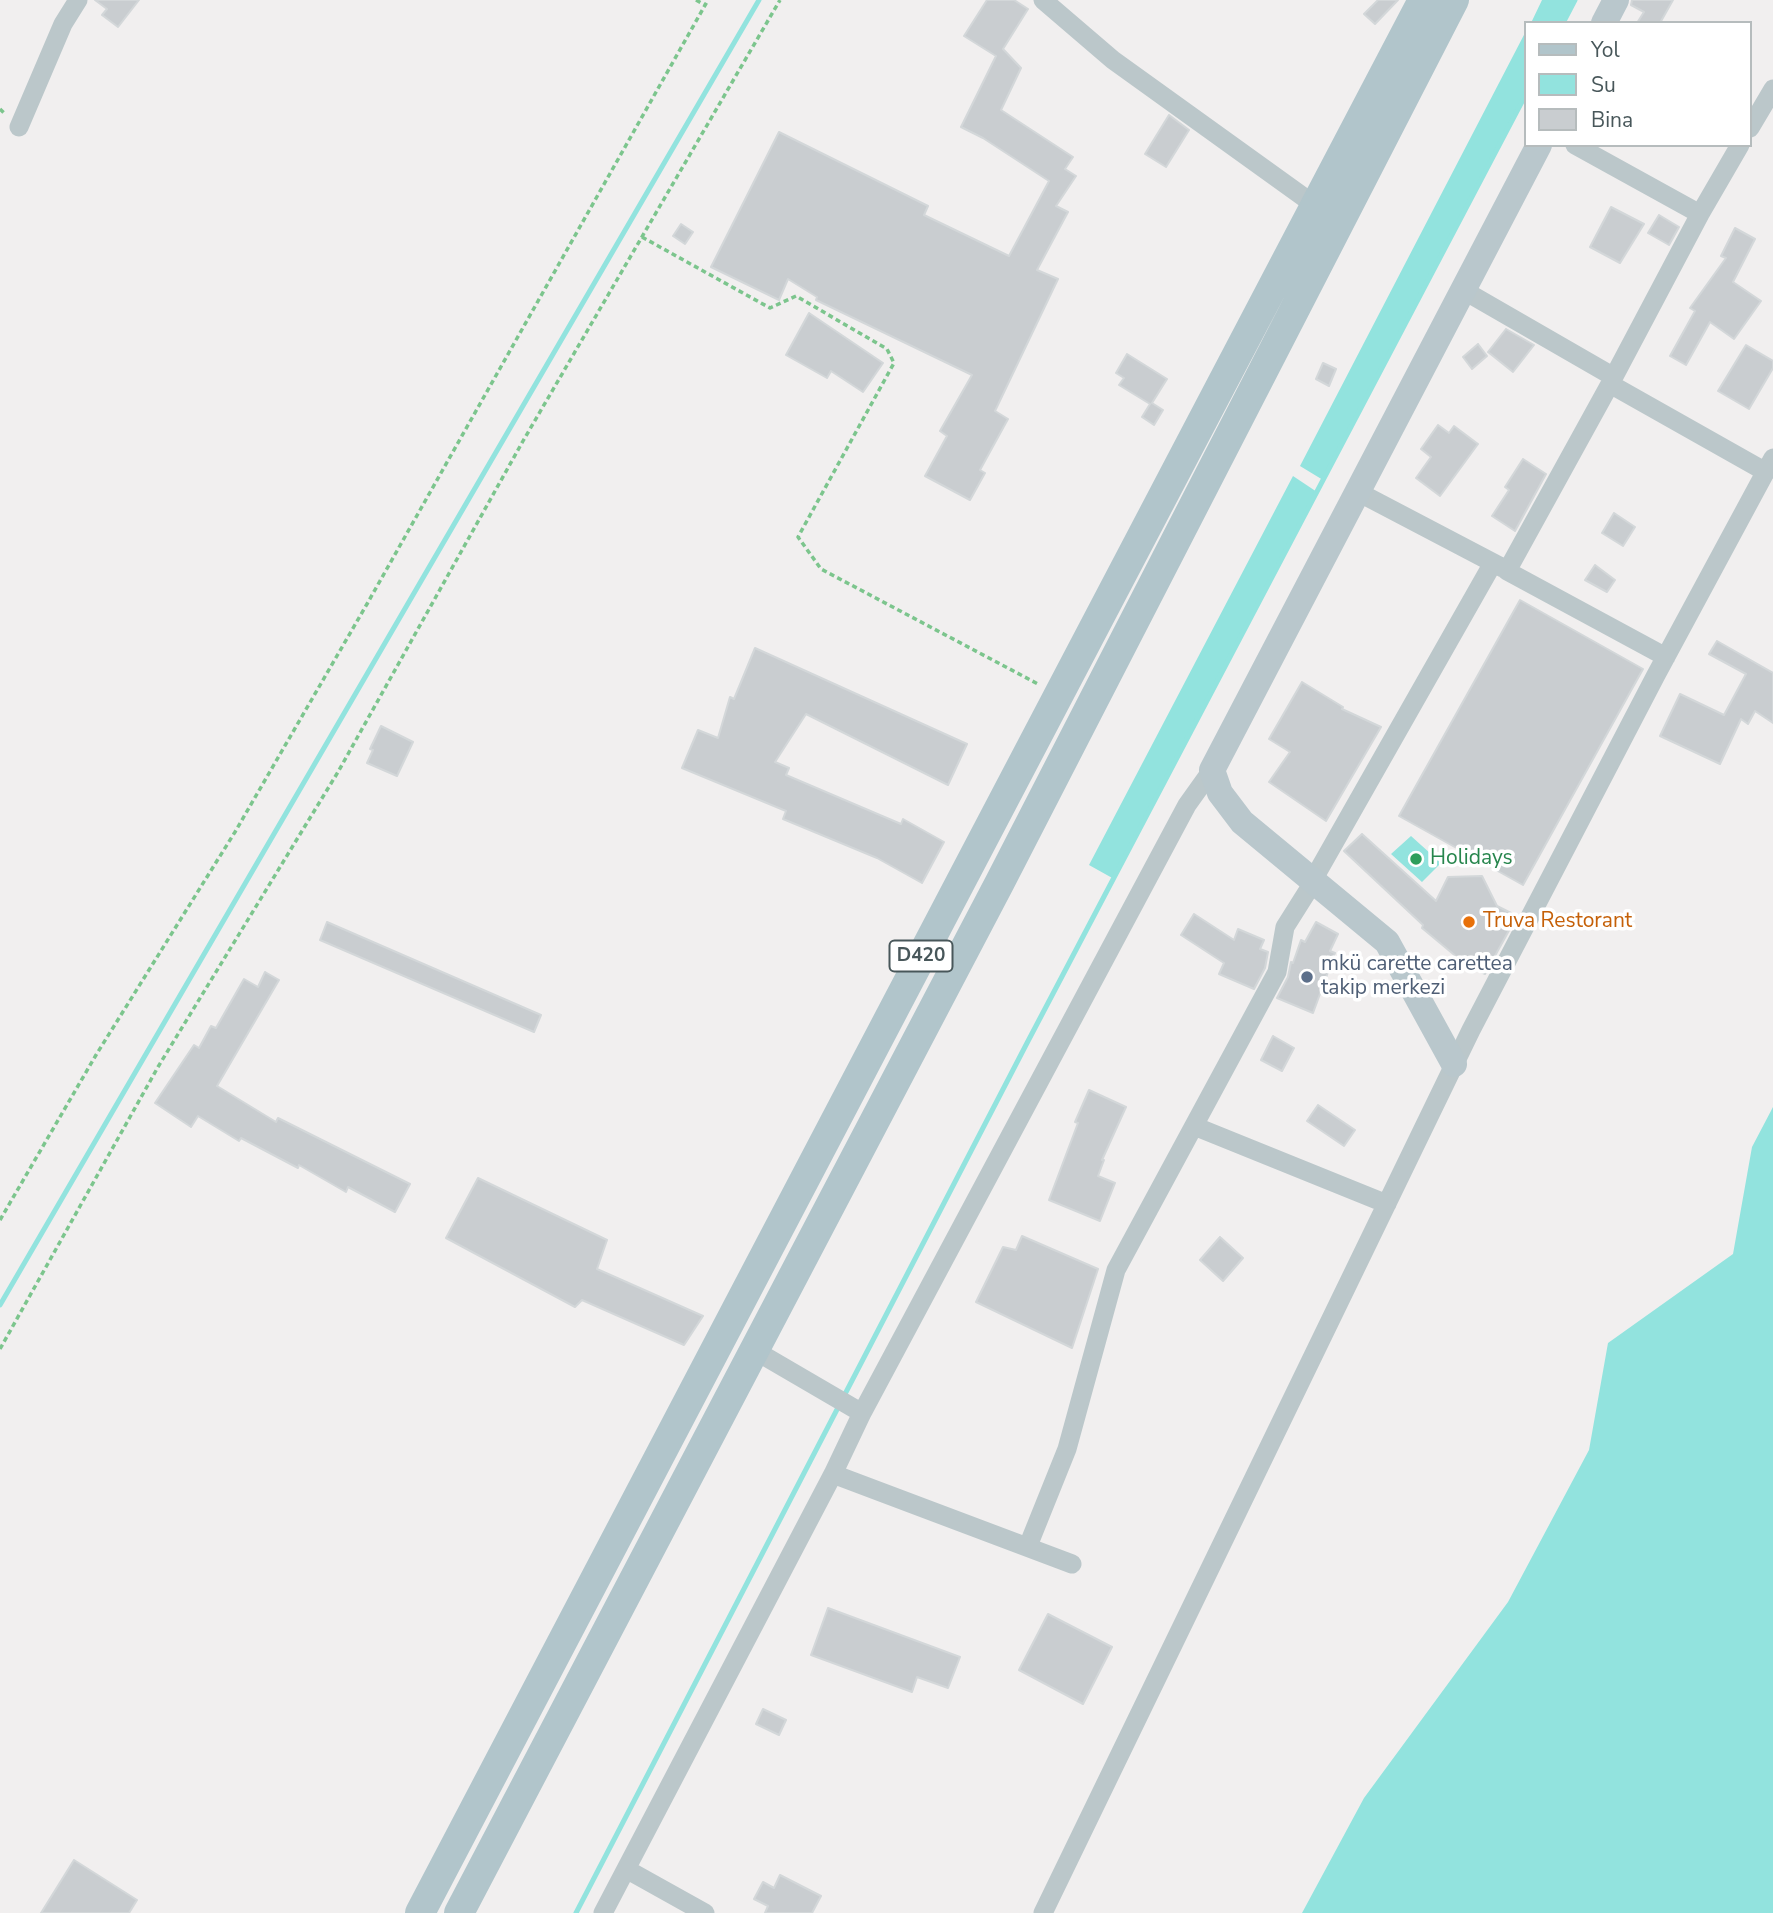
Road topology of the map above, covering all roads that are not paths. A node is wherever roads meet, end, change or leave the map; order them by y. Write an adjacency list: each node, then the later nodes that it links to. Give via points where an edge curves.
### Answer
1 (78, 0): 9 (street)
2 (1043, 0): 13 (street, via 1112,60)
3 (1423, 0): 13 (main road, D420)
4 (1454, 0): 26 (main road, D420)
5 (1616, 0): 6 (street)
6 (1605, 21)
7 (1773, 89): 8 (street)
8 (1752, 125)
9 (19, 127)
10 (1538, 147): 15 (street)
11 (1579, 147): 14 (street)
12 (1739, 147): 14 (street)
13 (1316, 206): 32 (main road, D420)
14 (1700, 214): 16 (street)
15 (1463, 290): 16 (street); 18 (street)
16 (1612, 381): 17 (street); 19 (street)
17 (1769, 465): 20 (street)
18 (1358, 492): 19 (street); 21 (street)
19 (1500, 567): 20 (street); 22 (street)
20 (1665, 657): 23 (street)
21 (1212, 770): 22 (street, via 1220,793 1242,822); 27 (street, via 1187,805)
22 (1313, 881): 23 (street, via 1387,942); 24 (street, via 1285,927 1277,972)
23 (1454, 1063): 25 (street)
24 (1194, 1126): 25 (street); 29 (street, via 1116,1270 1067,1449)
25 (1387, 1204): 36 (street)
26 (754, 1350): 27 (street); 33 (main road, D420)
27 (862, 1413): 28 (street)
28 (833, 1474): 29 (street); 31 (street)
29 (1028, 1546): 30 (street)
30 (1072, 1564)
31 (626, 1869): 34 (street); 35 (street)
32 (420, 1913)
33 (458, 1913)
34 (603, 1913)
35 (705, 1913)
36 (1043, 1913)

